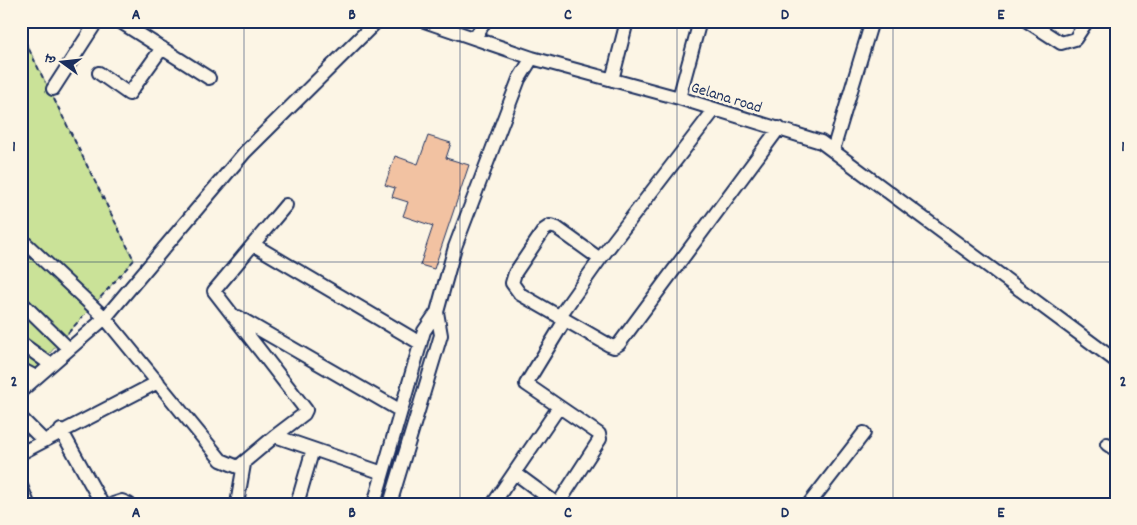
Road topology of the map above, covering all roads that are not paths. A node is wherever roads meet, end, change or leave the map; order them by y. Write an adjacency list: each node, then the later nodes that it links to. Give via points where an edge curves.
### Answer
1 (97, 21): 17 (street)
2 (119, 21): 12 (street)
3 (377, 21): 29 (street, via 245,152)
4 (424, 21): 11 (street, Gelana road)
5 (485, 21): 11 (street)
6 (627, 21): 16 (street)
7 (700, 21): 18 (street)
8 (872, 21): 21 (street)
9 (1027, 21): 10 (street, via 1061,43 1075,39)
10 (1087, 21)
11 (475, 38): 13 (street, Gelana road)
12 (162, 48): 14 (street, via 129,94); 15 (street)
13 (532, 58): 16 (street, Gelana road); 27 (street, via 519,79 455,248)
14 (99, 73)
15 (209, 78)
16 (612, 80): 18 (street, Gelana road)
17 (50, 89)
18 (679, 98): 19 (street, Gelana road)
19 (715, 109): 20 (street, Gelana road); 25 (street)
20 (779, 128): 21 (street, Gelana road, via 811,138); 30 (street, via 619,344 609,345)
21 (834, 150): 34 (street, Gelana road)
22 (286, 205): 24 (street)
23 (21, 239): 29 (street)
24 (254, 245): 28 (street, via 214,291); 32 (street)
25 (600, 259): 30 (street); 30 (street, via 550,226 515,272 512,283 520,294)
26 (21, 302): 33 (street)
27 (438, 312): 32 (street, via 429,320); 53 (street, via 441,335)
28 (233, 314): 41 (street); 45 (street, via 306,410)
29 (105, 318): 33 (street); 38 (street)
30 (562, 318): 40 (street, via 526,384)
31 (21, 343): 35 (street)
32 (420, 344): 41 (street)
33 (68, 348): 35 (street)
34 (1116, 361)
35 (50, 364): 37 (street)
36 (21, 369): 37 (street)
37 (36, 377): 39 (street)
38 (158, 382): 43 (street); 49 (street, via 221,460 238,467)
39 (21, 391)
40 (559, 407): 51 (street); 62 (street, via 600,434 600,439)
41 (401, 410): 50 (street)
42 (21, 418): 46 (street)
43 (62, 430): 46 (street); 55 (street)
44 (864, 433): 63 (street)
45 (275, 436): 47 (street); 49 (street)
46 (43, 440): 48 (street)
47 (313, 449): 50 (street); 59 (street)
48 (21, 452)
49 (244, 464): 58 (street)
50 (383, 473): 60 (street)
51 (515, 473): 61 (street); 62 (street)
52 (21, 486): 54 (street)
53 (393, 502)
54 (28, 504)
55 (102, 504)
56 (113, 504): 57 (street, via 122,501)
57 (129, 504)
58 (237, 504)
59 (297, 504)
60 (374, 504)
61 (493, 504)
62 (557, 504)
63 (809, 504)

